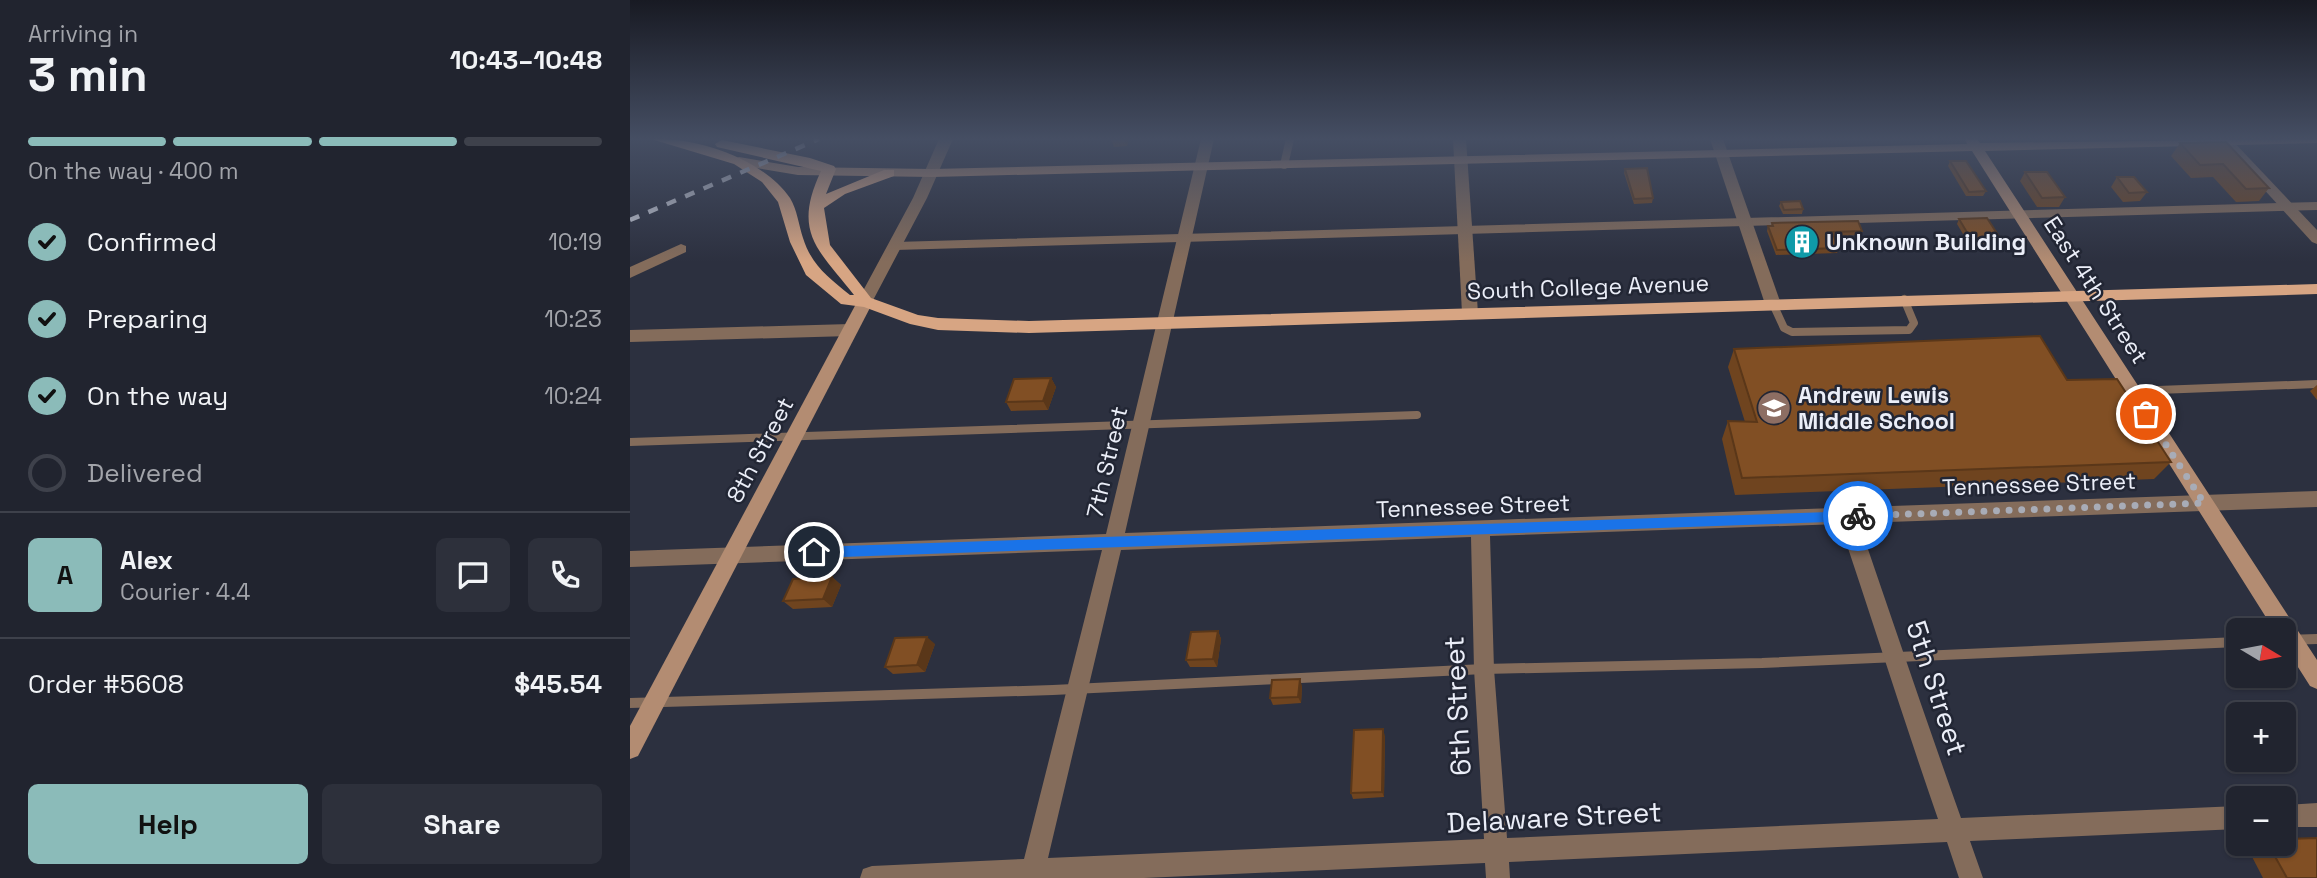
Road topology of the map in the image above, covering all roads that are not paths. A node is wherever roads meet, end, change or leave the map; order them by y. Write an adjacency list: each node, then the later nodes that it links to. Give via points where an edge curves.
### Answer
1 (771, 180): 24 (main road, South College Avenue, via 785,201 811,271 846,300)
2 (825, 180): 11 (main road)
3 (870, 180): 11 (main road, via 840,191)
4 (928, 180): 18 (street, 8th Street)
5 (1197, 180): 16 (street, 7th Street)
6 (1462, 180): 15 (street)
7 (1730, 180): 14 (street)
8 (1996, 180): 13 (street, East 4th Street)
9 (2262, 180): 12 (street)
10 (2317, 206): 12 (lane)
11 (816, 207): 24 (main road, via 824,250 858,287)
12 (2287, 207): 13 (lane); 17 (street)
13 (2018, 215): 14 (lane); 22 (street, East 4th Street)
14 (1744, 222): 15 (lane); 25 (street)
15 (1465, 229): 16 (lane); 26 (street)
16 (1183, 237): 18 (lane); 27 (street, 7th Street)
17 (2317, 239)
18 (895, 246): 24 (street, 8th Street)
19 (681, 249): 20 (street)
20 (630, 273)
21 (2317, 289): 22 (main road, South College Avenue)
22 (2070, 294): 23 (main road, South College Avenue); 31 (street, East 4th Street)
23 (1904, 299): 25 (main road, South College Avenue); 25 (lane, via 1914,323 1909,330 1793,332 1784,328)
24 (865, 302): 27 (main road, South College Avenue, via 938,324 1030,327); 28 (street, 8th Street)
25 (1773, 304): 26 (main road, South College Avenue)
26 (1470, 313): 27 (main road, South College Avenue)
27 (1164, 322): 33 (street, 7th Street)
28 (850, 330): 29 (street); 34 (street, 8th Street)
29 (630, 336)
30 (2317, 384): 31 (lane)
31 (2132, 391): 37 (street, East 4th Street)
32 (1417, 415): 33 (lane)
33 (1141, 422): 34 (lane); 40 (street, 7th Street)
34 (796, 434): 35 (lane); 41 (street, 8th Street)
35 (630, 442)
36 (2317, 499): 37 (street, Tennessee Street)
37 (2204, 503): 38 (street, Tennessee Street); 43 (street, East 4th Street)
38 (1847, 516): 39 (street, Tennessee Street); 48 (street, 5th Street)
39 (1480, 530): 40 (street, Tennessee Street); 49 (street, 6th Street)
40 (1113, 543): 41 (street, Tennessee Street); 51 (street, 7th Street)
41 (732, 555): 42 (street, Tennessee Street); 52 (street, 8th Street)
42 (630, 559)
43 (2275, 618)
44 (2317, 639): 45 (lane)
45 (2296, 640)
46 (2226, 642): 48 (lane)
47 (2296, 651): 50 (street, East 4th Street)
48 (1894, 656): 49 (lane); 58 (street, 5th Street)
49 (1484, 669): 51 (lane); 59 (street, 6th Street)
50 (2317, 679)
51 (1080, 687): 52 (lane); 60 (street, 7th Street)
52 (654, 702): 53 (lane); 54 (street, 8th Street)
53 (630, 703)
54 (630, 748)
55 (2317, 815): 56 (street)
56 (2296, 816)
57 (2226, 819): 58 (street, Delaware Street)
58 (1954, 830): 59 (street, Delaware Street); 63 (street, 5th Street)
59 (1495, 849): 60 (street, Delaware Street); 62 (street, 6th Street)
60 (1032, 874): 61 (street, Delaware Street)
61 (872, 878)
62 (1498, 878)
63 (1972, 878)

